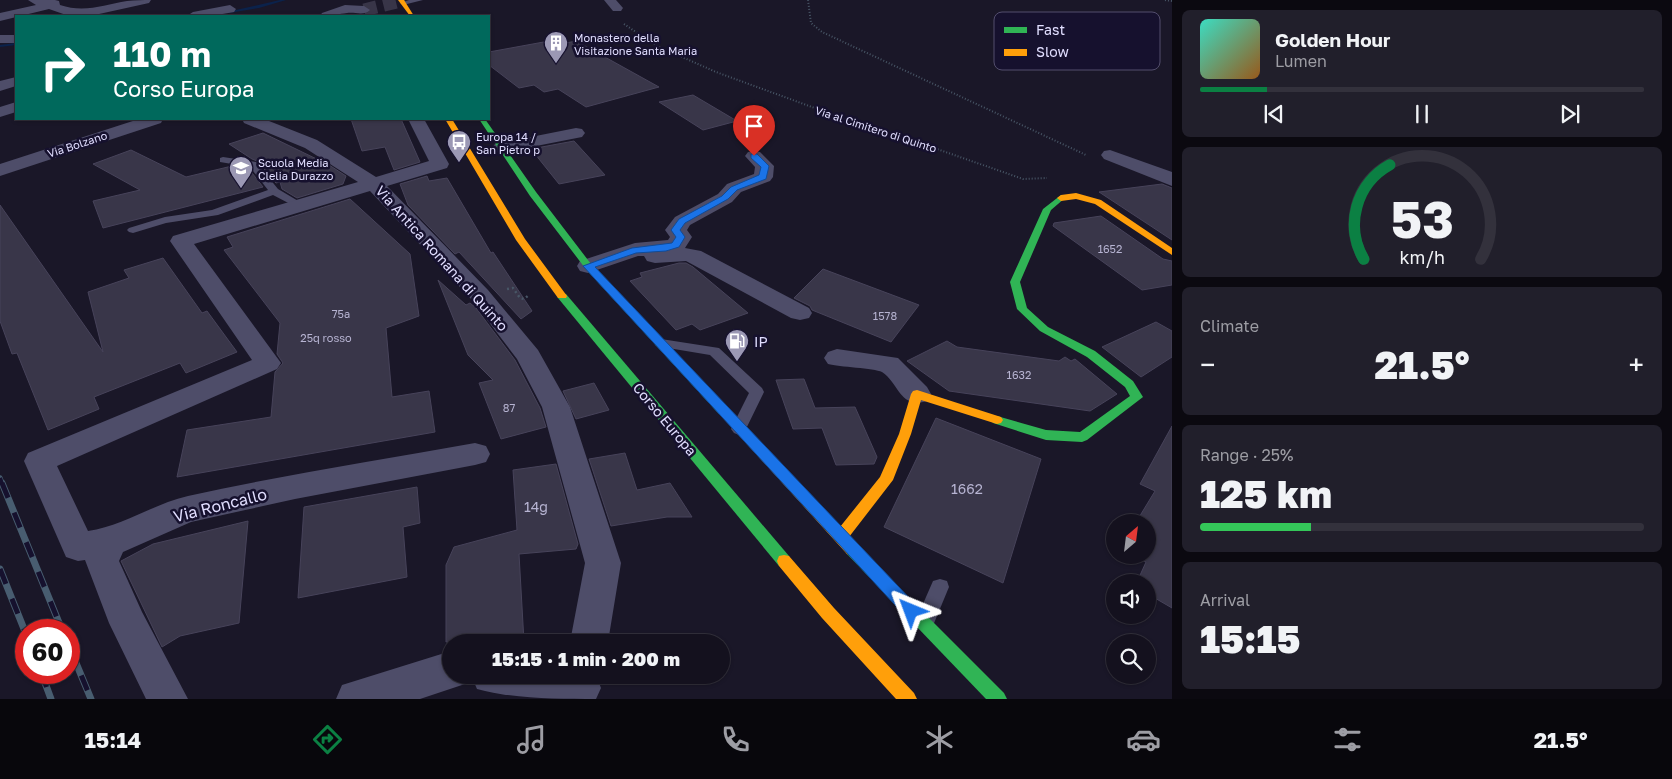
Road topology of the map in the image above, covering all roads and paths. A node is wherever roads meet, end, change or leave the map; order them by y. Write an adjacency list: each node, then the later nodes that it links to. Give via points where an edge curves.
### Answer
1 (34, 0): 10 (street)
2 (74, 0): 10 (street)
3 (146, 0): 10 (street, via 88,13 69,12)
4 (420, 0): 7 (lane)
5 (808, 0): 29 (path, via 811,23 822,32)
6 (1166, 0): 8 (path)
7 (402, 1): 15 (main road)
8 (1172, 1)
9 (613, 4): 32 (path, Via al Cimitero di Quinto, via 619,21 657,46 716,72 883,133 1023,179)
10 (48, 5): 16 (street)
11 (227, 8): 13 (street)
12 (355, 8): 14 (street)
13 (198, 15)
14 (330, 15)
15 (411, 15)
16 (0, 17)
17 (15, 81): 18 (street)
18 (0, 86)
19 (15, 107): 20 (street)
20 (0, 112)
21 (152, 120): 31 (street, Via Bolzano)
22 (261, 120): 34 (street, Via Antica Romana di Quinto, via 311,144)
23 (417, 120): 34 (street, via 440,164)
24 (449, 120): 40 (main road, Corso Europa)
25 (483, 120): 27 (main road)
26 (576, 133): 27 (street)
27 (501, 148): 39 (main road, via 533,194)
28 (754, 156): 39 (street, via 765,166 763,177 734,188 725,198 682,221 676,230 681,237 676,245 635,250)
29 (1102, 156): 33 (street, via 1160,173)
30 (222, 160): 35 (lane, via 254,164)
31 (0, 170)
32 (1048, 178)
33 (1172, 180)
34 (373, 183): 36 (street, Via Antica Romana di Quinto); 41 (street, Via Antica Romana di Quinto)
35 (274, 190): 36 (lane); 37 (lane, via 214,213 165,220)
36 (300, 205): 47 (street, Via Antica Romana di Quinto, via 180,241 268,363)
37 (133, 230)
38 (1172, 252): 45 (main road, via 1098,202 1076,196 1059,198 1047,209 1015,282 1022,309 1044,329 1091,354 1129,384 1137,396 1082,437 1046,435)
39 (598, 263): 42 (street, via 683,254 693,256); 43 (main road)
40 (547, 277): 41 (path, via 524,284 529,295 524,299 510,288); 59 (main road, Corso Europa, via 828,612)
41 (480, 296): 53 (street, Via Antica Romana di Quinto, via 529,356 556,407 567,440 603,563)
42 (800, 313)
43 (658, 342): 46 (main road); 46 (lane, via 714,351 757,392)
44 (838, 358): 45 (street, via 889,364)
45 (917, 394): 49 (main road, via 886,480)
46 (739, 429): 49 (main road)
47 (96, 436): 50 (street, Via Roncallo, via 39,461 78,547)
48 (475, 454): 50 (street, Via Roncallo, via 186,510)
49 (841, 536): 52 (main road)
50 (110, 542): 57 (street, via 102,561 128,623)
51 (940, 587): 52 (lane)
52 (924, 625): 60 (main road)
53 (590, 634)
54 (442, 673): 58 (street)
55 (559, 684): 56 (street)
56 (582, 687)
57 (168, 699)
58 (356, 699)
59 (908, 699)
60 (998, 699)

